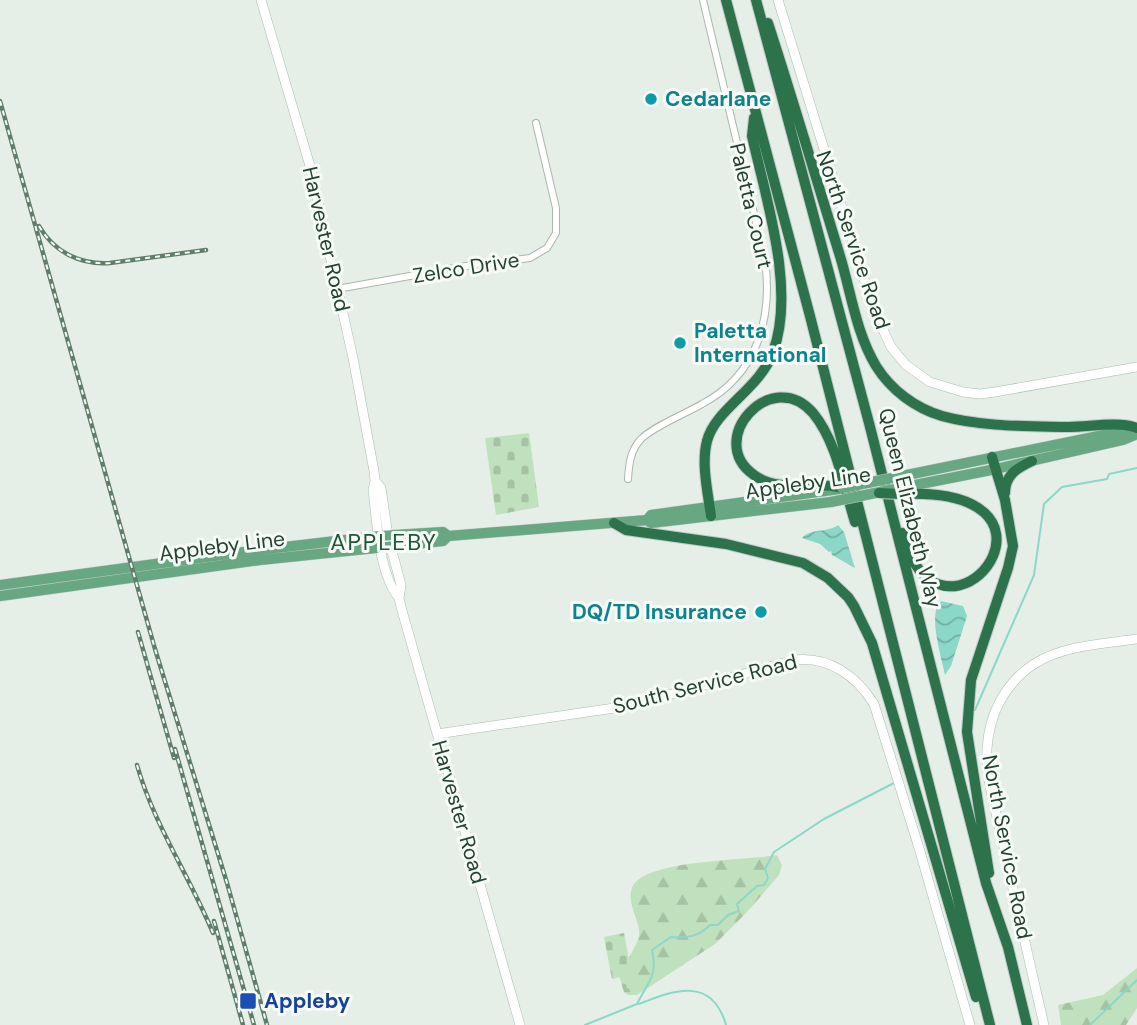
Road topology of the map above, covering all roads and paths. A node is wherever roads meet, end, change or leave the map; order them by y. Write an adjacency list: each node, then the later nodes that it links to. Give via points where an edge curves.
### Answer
1 (261, 0): 9 (street, Harvester Road, via 310,166)
2 (703, 0): 16 (street, Paletta Court, via 765,260 768,303 762,332 743,368 713,399 642,438 629,458)
3 (726, 0): 7 (highway)
4 (755, 0): 11 (highway, Queen Elizabeth Way)
5 (761, 0): 12 (highway, via 858,324 886,380 924,410 968,421 1067,427 1126,424)
6 (778, 0): 10 (street, North Service Road, via 873,308 891,347 906,365 930,382 980,394)
7 (754, 112): 22 (highway, via 752,136 775,243 782,317 768,364 710,432 705,454); 28 (highway)
8 (536, 123): 9 (street, Zelco Drive, via 556,208 556,233 547,248 530,258)
9 (337, 289): 25 (street, Harvester Road, via 375,481 381,488)
10 (1137, 367)
11 (869, 423): 17 (highway, via 915,564 944,584 966,583 985,572 996,542 987,514 967,500); 34 (highway, Queen Elizabeth Way, via 986,883)
12 (1137, 431): 13 (main road, Appleby Line); 14 (main road, Appleby Line, via 1123,440)
13 (992, 457): 15 (highway); 17 (main road, Appleby Line)
14 (1032, 461): 15 (main road, Appleby Line); 21 (highway, via 1010,475)
15 (996, 469): 17 (main road, Appleby Line); 21 (highway)
16 (628, 479)
17 (900, 486): 18 (main road, Appleby Line, bridge); 20 (highway, bridge)
18 (842, 488): 19 (highway)
19 (829, 492): 20 (main road, Appleby Line, bridge); 22 (main road, Appleby Line); 28 (highway, via 766,482 750,472 737,438 750,410 786,398 813,413 832,450)
20 (879, 493)
21 (1005, 500): 34 (highway, via 1013,534 1011,557 971,680 967,732 991,883)
22 (710, 512): 23 (main road, Appleby Line, via 651,515 647,520)
23 (614, 523): 24 (main road, Appleby Line); 35 (highway, via 626,530 790,558 816,569 848,597 872,643 977,1002)
24 (448, 536): 25 (main road, Appleby Line, via 443,532); 26 (main road, Appleby Line, via 443,541)
25 (384, 541): 26 (main road, Appleby Line); 27 (street, Harvester Road); 29 (main road, Appleby Line); 30 (main road, Appleby Line); 31 (street, Harvester Road, via 391,589)
26 (403, 545): 27 (street)
27 (395, 563): 31 (street, Harvester Road)
28 (873, 567): 35 (highway)
29 (0, 585)
30 (0, 596)
31 (399, 598): 33 (street, Harvester Road)
32 (1137, 639): 39 (street, North Service Road, via 1074,648 1036,662 1004,693 989,732 987,761)
33 (437, 734): 36 (street, Harvester Road); 37 (street, South Service Road, via 628,706 794,660 807,658 834,666 860,685 874,704)
34 (1008, 947): 38 (highway, Queen Elizabeth Way)
35 (989, 1022)
36 (520, 1025)
37 (970, 1025)
38 (1027, 1025)
39 (1044, 1025)

